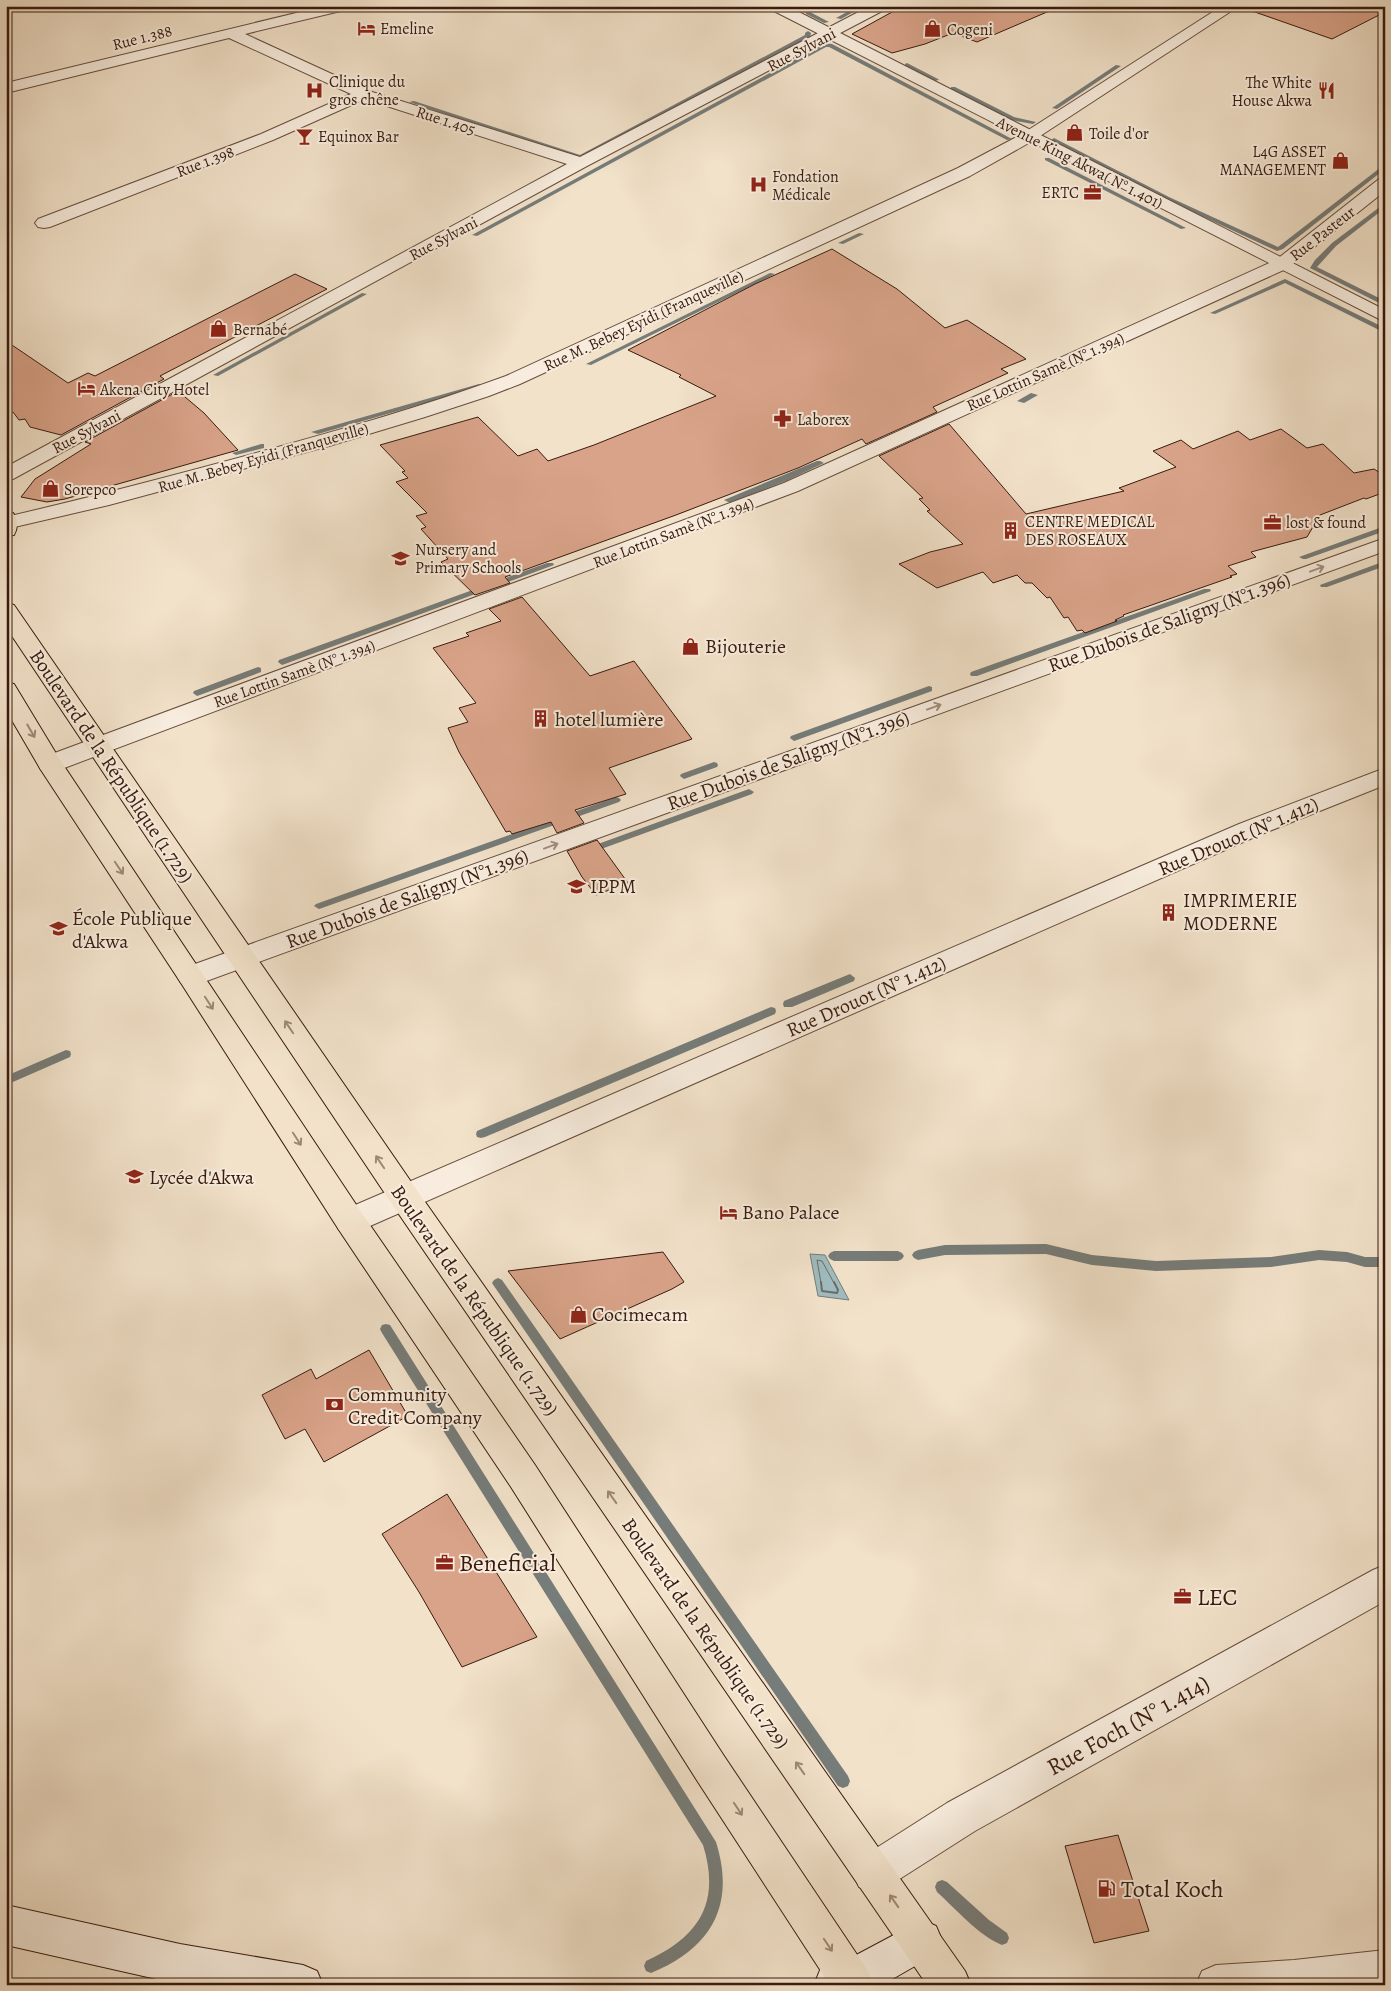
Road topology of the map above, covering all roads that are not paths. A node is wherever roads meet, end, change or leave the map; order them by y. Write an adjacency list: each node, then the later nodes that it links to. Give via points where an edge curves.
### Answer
1 (344, 6): 5 (street, Rue 1.388)
2 (775, 6): 6 (street, Avenue King Akwa( N° 1.401))
3 (881, 6): 6 (street, Rue Sylvani)
4 (1232, 6): 9 (street, Rue M. Bebey Eyidi (Franqueville))
5 (230, 33): 7 (street, Rue 1.388); 8 (street, Rue 1.405)
6 (829, 34): 9 (street, Avenue King Akwa( N° 1.401)); 10 (street, Rue Sylvani)
7 (6, 88)
8 (364, 94): 10 (street, Rue 1.405); 12 (street, Rue 1.398, via 267,137)
9 (1028, 137): 13 (street, Avenue King Akwa( N° 1.401)); 16 (street, Rue M. Bebey Eyidi (Franqueville), via 941,183 505,383 311,444 111,499)
10 (582, 163): 15 (street, Rue Sylvani)
11 (1385, 183): 13 (street, Rue Pasteur)
12 (44, 223)
13 (1282, 264): 14 (street, Avenue King Akwa( N° 1.401)); 20 (street, Rue Lottin Samè (N° 1.394), via 791,487)
14 (1385, 317)
15 (6, 474)
16 (7, 523)
17 (1385, 544): 23 (street, Rue Dubois de Saligny (N°1.396), one-way to 17)
18 (6, 610): 20 (main road, Boulevard de la République (1.729))
19 (6, 689): 21 (main road, one-way to 21)
20 (99, 745): 21 (street, Rue Lottin Samè (N° 1.394)); 23 (main road, Boulevard de la République (1.729))
21 (50, 764): 24 (main road, one-way to 24)
22 (1385, 776): 25 (street, Rue Drouot (N° 1.412), via 1248,830)
23 (241, 958): 24 (street, Rue Dubois de Saligny (N°1.396)); 25 (main road, Boulevard de la République (1.729), one-way to 23)
24 (191, 976): 26 (main road, one-way to 26)
25 (405, 1198): 26 (street, Rue Drouot (N° 1.412)); 28 (main road, Boulevard de la République (1.729), one-way to 25)
26 (350, 1221): 32 (main road, one-way to 32, via 528,1484)
27 (1385, 1582): 28 (street, Rue Foch (N° 1.414), via 961,1817)
28 (873, 1873): 30 (main road, Boulevard de la République (1.729), one-way to 28)
29 (6, 1925): 33 (street, via 180,1964)
30 (922, 1940): 32 (street); 34 (main road, Boulevard de la République (1.729))
31 (1385, 1970): 35 (street)
32 (845, 1983)
33 (303, 1985)
34 (951, 1985)
35 (1216, 1985)

